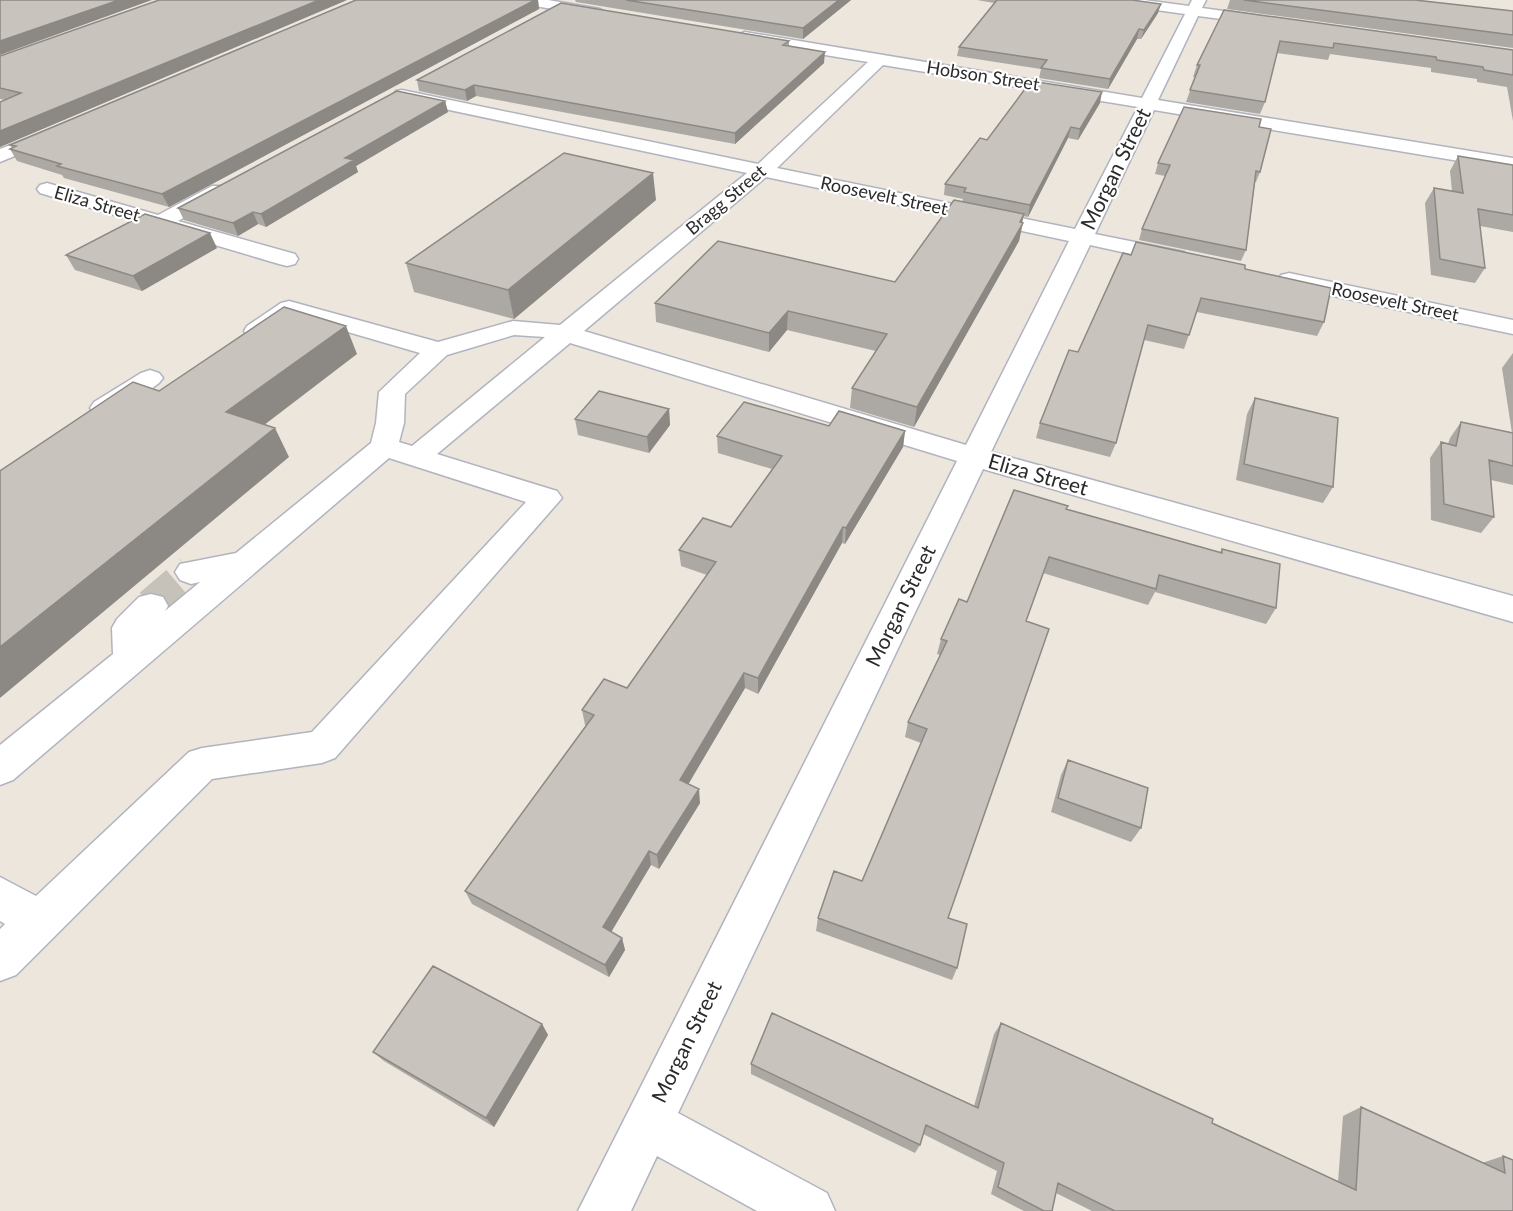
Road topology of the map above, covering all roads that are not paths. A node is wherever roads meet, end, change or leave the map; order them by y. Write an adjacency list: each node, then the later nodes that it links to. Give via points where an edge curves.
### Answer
1 (523, 0): 3 (street)
2 (1113, 0): 4 (street)
3 (566, 3): 5 (street); 6 (street)
4 (1196, 6): 7 (street); 11 (street, Morgan Street)
5 (617, 16)
6 (540, 17)
7 (1276, 22)
8 (732, 35): 9 (street, Hobson Street)
9 (880, 59): 11 (street, Hobson Street); 15 (street, Bragg Street)
10 (417, 83): 15 (street, Roosevelt Street, via 391,97)
11 (1149, 102): 14 (street, Hobson Street); 19 (street, Morgan Street)
12 (66, 128): 13 (street)
13 (0, 156)
14 (1513, 164)
15 (762, 171): 19 (street, Roosevelt Street); 24 (street, Bragg Street)
16 (232, 183): 18 (street)
17 (47, 189): 18 (street, Eliza Street)
18 (160, 222): 20 (street, Eliza Street)
19 (1083, 237): 21 (street, Roosevelt Street); 30 (street, Morgan Street)
20 (287, 259)
21 (1200, 261)
22 (1269, 276): 23 (street, Roosevelt Street)
23 (1513, 327)
24 (564, 333): 26 (street, Eliza Street, via 513,328); 29 (street, Bragg Street); 30 (street, Eliza Street)
25 (241, 341): 26 (street, via 289,308)
26 (438, 350): 29 (street, via 392,392 390,423)
27 (150, 378): 28 (street)
28 (80, 422)
29 (399, 452): 31 (street, Bragg Street); 38 (street, via 548,498 322,747 202,764)
30 (974, 457): 34 (street, Eliza Street); 40 (street, Morgan Street)
31 (246, 562): 32 (street); 35 (street, Bragg Street)
32 (191, 572)
33 (151, 606): 35 (street, via 129,627)
34 (1513, 609)
35 (129, 660): 36 (street, Bragg Street)
36 (0, 768)
37 (0, 897): 38 (street)
38 (39, 922): 39 (street)
39 (0, 959)
40 (647, 1123): 41 (street, Morgan Street); 42 (street)
41 (604, 1211)
42 (808, 1211)

